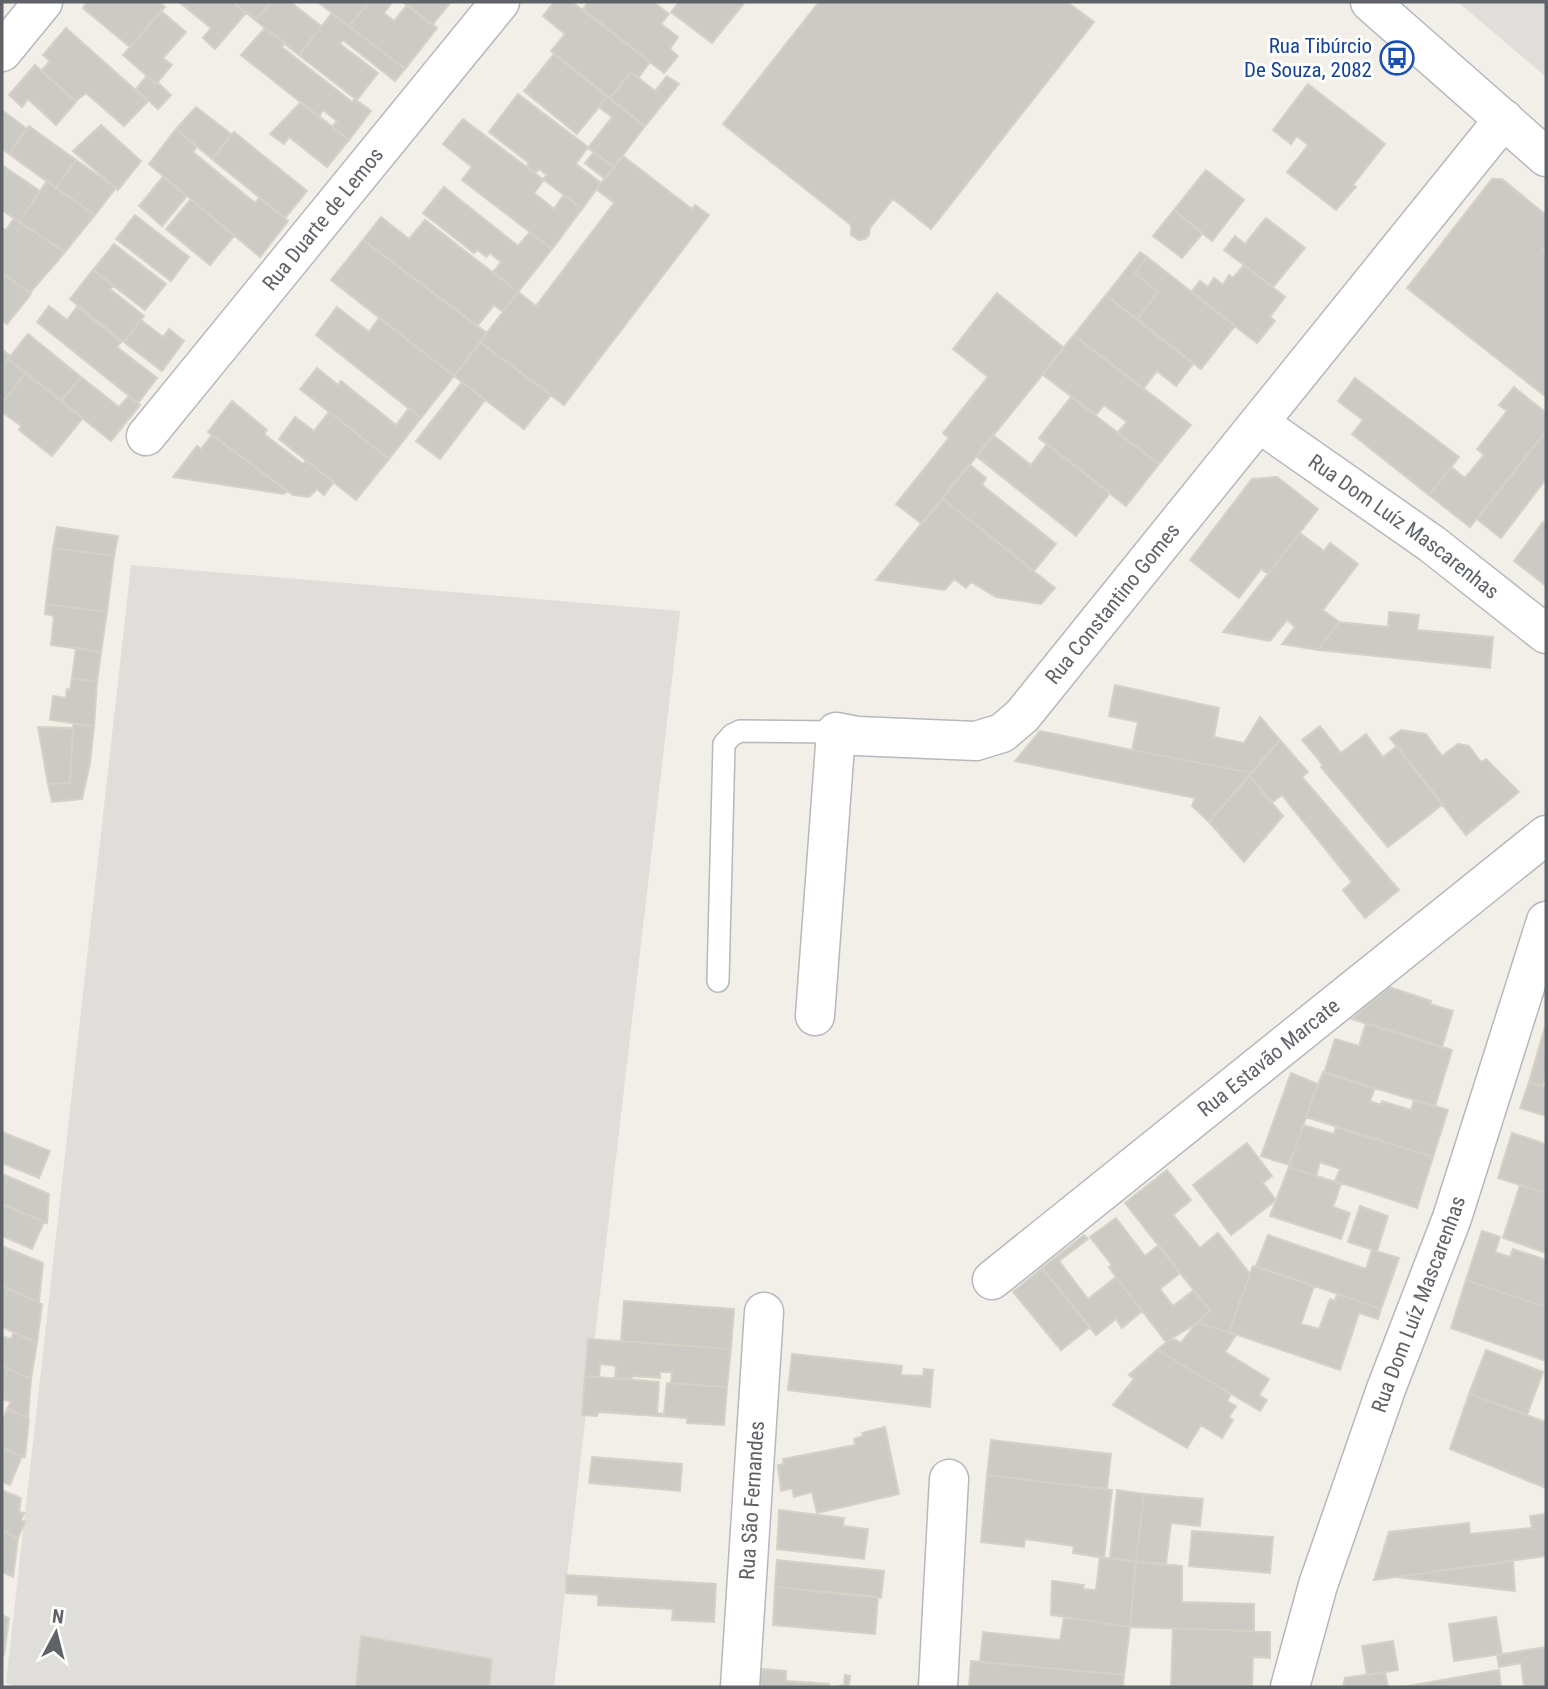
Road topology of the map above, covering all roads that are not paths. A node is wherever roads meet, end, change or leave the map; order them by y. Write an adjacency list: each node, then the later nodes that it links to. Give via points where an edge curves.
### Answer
1 (43, 2): 4 (street)
2 (500, 2): 8 (street, Rua Duarte de Lemos)
3 (1370, 2): 5 (street)
4 (2, 52)
5 (1504, 119): 6 (street); 7 (street, Rua Constantino Gomes)
6 (1546, 157)
7 (1259, 423): 9 (street, Rua Dom Luíz Mascarenhas, via 1432,544); 10 (street, Rua Constantino Gomes, via 1021,716 1002,733 976,741)
8 (146, 436)
9 (1546, 634)
10 (836, 733): 13 (lane, via 740,731 724,744); 14 (street)
11 (1546, 835): 15 (street, Rua Estavão Marcate)
12 (1546, 922): 20 (street, Rua Dom Luíz Mascarenhas, via 1451,1218 1318,1585)
13 (718, 981)
14 (815, 1016)
15 (992, 1280)
16 (764, 1312): 18 (street, Rua São Fernandes)
17 (949, 1479): 19 (street)
18 (740, 1687)
19 (938, 1687)
20 (1290, 1687)

